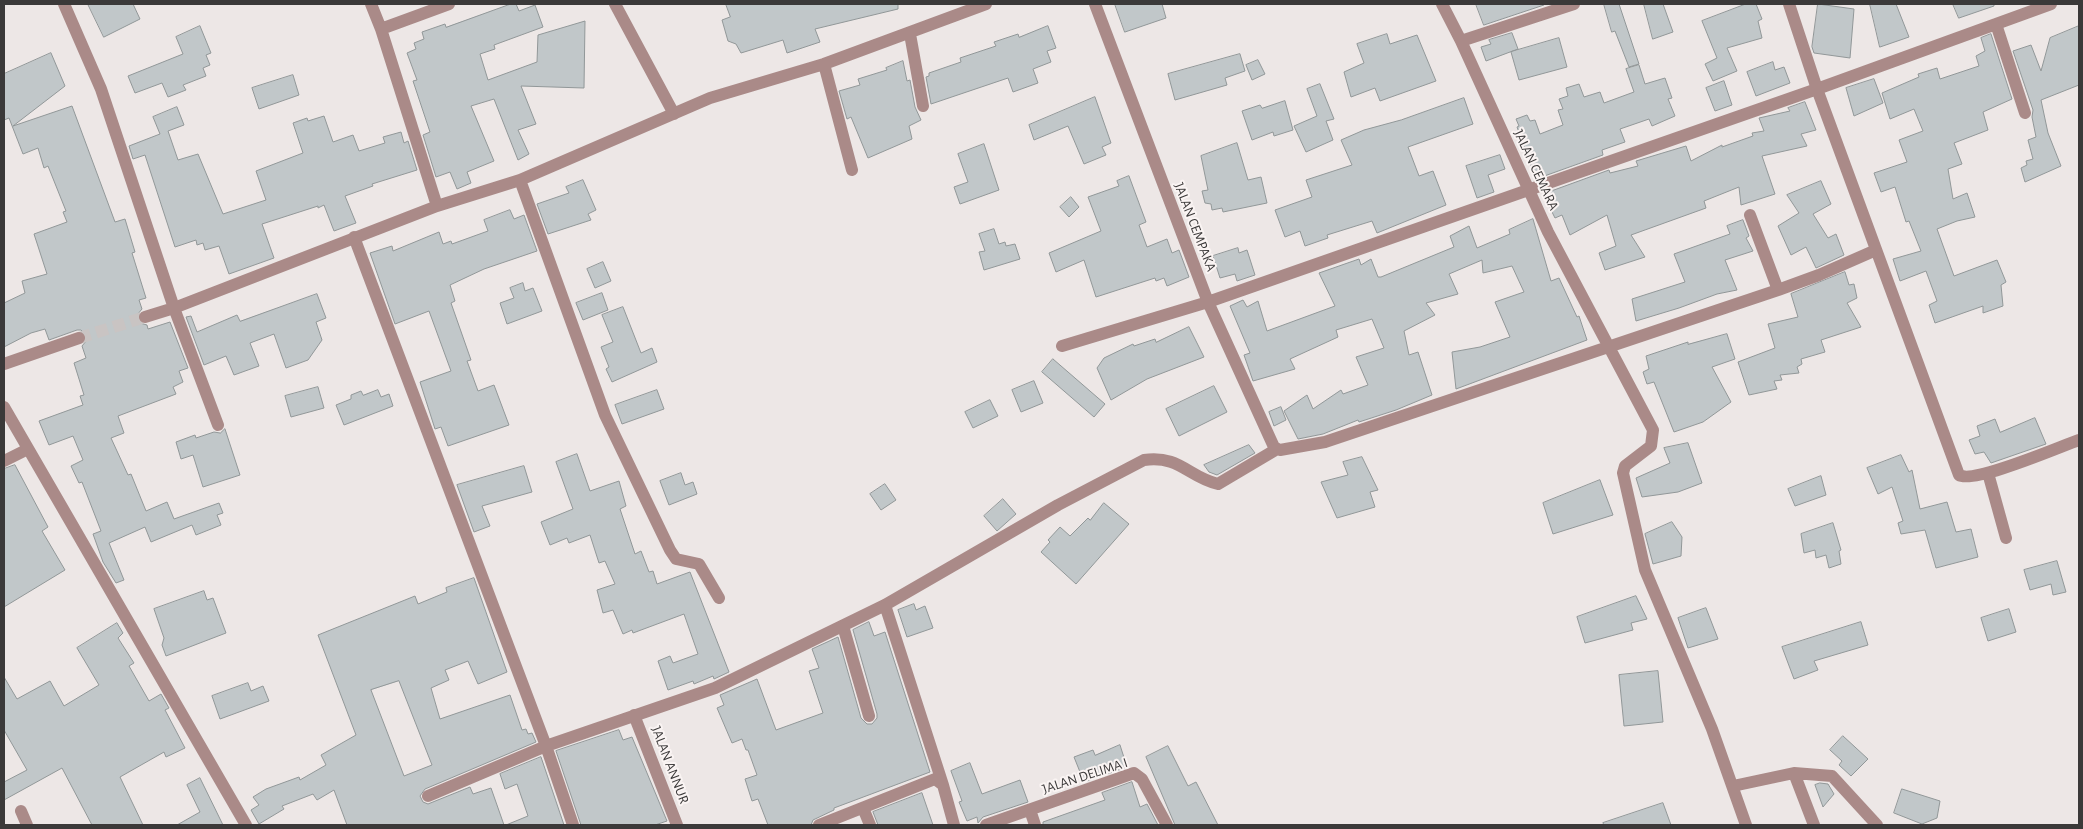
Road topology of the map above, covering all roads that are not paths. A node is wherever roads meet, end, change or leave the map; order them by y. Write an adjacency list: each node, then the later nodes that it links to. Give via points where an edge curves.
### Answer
1 (64, 4): 30 (street, via 101,89)
2 (371, 4): 13 (street)
3 (449, 4): 13 (street)
4 (615, 4): 19 (street)
5 (986, 4): 14 (street)
6 (1095, 4): 29 (street, JALAN CEMPAKA)
7 (1442, 4): 15 (street, JALAN CEMARA)
8 (1574, 4): 11 (street)
9 (1789, 4): 17 (street)
10 (2051, 4): 12 (street)
11 (1546, 8): 15 (street)
12 (1996, 24): 17 (street); 20 (street)
13 (381, 29): 24 (street)
14 (910, 34): 16 (street); 18 (street)
15 (1461, 41): 23 (street, JALAN CEMARA)
16 (824, 64): 19 (street, via 710,98); 21 (street)
17 (1817, 89): 23 (street); 27 (street)
18 (923, 106)
19 (674, 114): 22 (street)
20 (2025, 114)
21 (852, 170)
22 (520, 180): 24 (street); 44 (street, via 614,433 670,550 676,559 699,564)
23 (1527, 189): 29 (street); 34 (street, JALAN CEMARA)
24 (437, 206): 26 (street)
25 (1750, 215): 28 (street)
26 (354, 237): 30 (street); 49 (street)
27 (1876, 250): 28 (street); 42 (street, via 1958,472 1966,478)
28 (1778, 290): 34 (street)
29 (1208, 302): 33 (street); 40 (street, JALAN CEMPAKA)
30 (174, 308): 31 (street); 37 (street)
31 (145, 317)
32 (79, 338): 35 (street)
33 (1062, 346)
34 (1607, 346): 40 (street, via 1325,442); 52 (street, JALAN CEMARA, via 1653,430 1651,446 1625,466 1623,473 1645,570 1712,729)
35 (4, 364)
36 (4, 407): 39 (street)
37 (218, 425)
38 (2079, 440): 42 (street)
39 (28, 449): 41 (street); 58 (street)
40 (1280, 450): 45 (street, via 1218,484 1174,462 1156,458 1144,460 1058,505)
41 (4, 461)
42 (1988, 473): 43 (street)
43 (2006, 538)
44 (719, 598)
45 (886, 604): 46 (street); 51 (street)
46 (842, 626): 47 (street, via 715,688); 48 (street)
47 (634, 715): 49 (street); 60 (street, JALAN ANNUR)
48 (870, 716)
49 (546, 746): 53 (street); 59 (street)
50 (1794, 773): 52 (street); 68 (street); 69 (street, via 1832,776)
51 (943, 785): 54 (street, via 935,779); 63 (street)
52 (1732, 786): 67 (street)
53 (428, 796)
54 (864, 808): 61 (street); 62 (street)
55 (1030, 810): 64 (street, JALAN DELIMA I); 65 (street); 66 (street, JALAN DELIMA I, via 1134,773 1142,779)
56 (21, 812): 57 (street)
57 (27, 825)
58 (246, 825)
59 (573, 825)
60 (677, 825)
61 (819, 825)
62 (870, 825)
63 (954, 825)
64 (986, 825)
65 (1035, 825)
66 (1167, 825)
67 (1746, 825)
68 (1814, 825)
69 (1877, 825)

